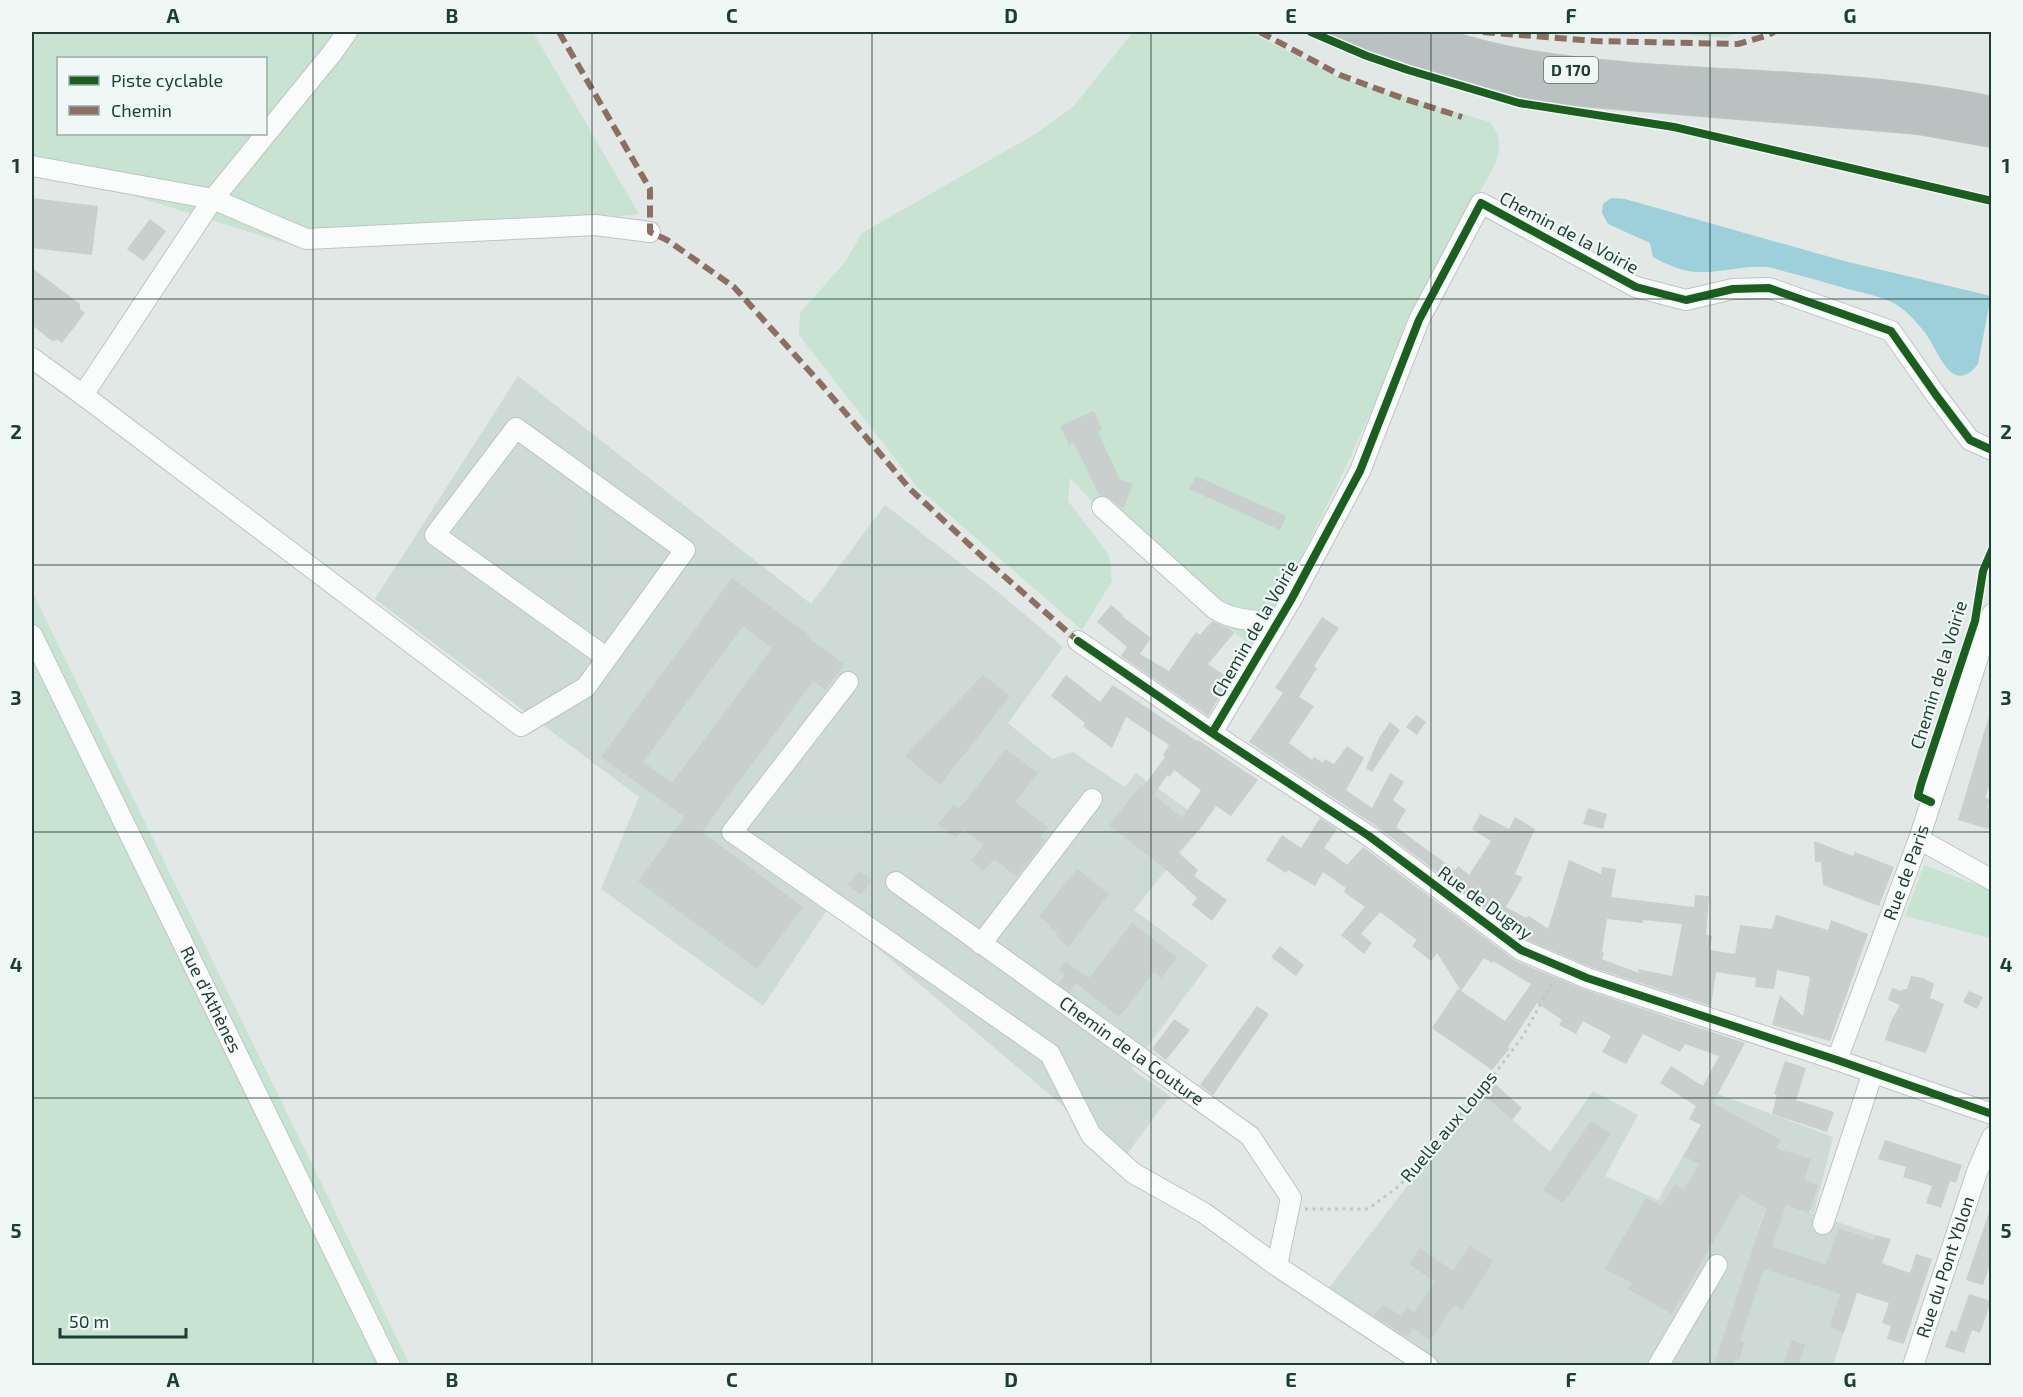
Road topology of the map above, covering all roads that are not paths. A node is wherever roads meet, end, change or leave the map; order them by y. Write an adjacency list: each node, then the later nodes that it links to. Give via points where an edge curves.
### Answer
1 (347, 32): 5 (street)
2 (1344, 32): 6 (highway, D 170, via 1461,70 1557,90 1910,119)
3 (1406, 32): 4 (highway, D 170, via 1494,57 1555,68 1901,96)
4 (1992, 111)
5 (267, 132)
6 (1992, 133)
7 (265, 135): 9 (street)
8 (32, 166): 9 (street)
9 (213, 198): 10 (street, via 306,239 595,225); 12 (street)
10 (650, 232)
11 (32, 358): 12 (street)
12 (83, 395): 19 (street, via 521,726 586,687)
13 (1992, 450): 16 (street, Chemin de la Voirie, via 1970,440 1891,331 1769,288 1733,289 1686,300 1636,287 1481,203 1419,320 1360,471)
14 (1102, 507): 16 (street, via 1215,609 1223,614)
15 (1992, 614): 23 (street, Rue de Paris)
16 (1278, 622): 21 (street, Chemin de la Voirie)
17 (32, 635): 34 (street, Rue d'Athènes)
18 (1078, 641): 21 (street, Rue de Dugny)
19 (607, 658): 19 (street, via 685,550 516,428 435,535)
20 (848, 682): 33 (street, via 732,832 1050,1053 1091,1135 1133,1173 1204,1213)
21 (1212, 734): 27 (street, Rue de Dugny, via 1369,836 1521,950 1676,1008)
22 (1092, 799): 26 (street)
23 (1919, 839): 24 (street); 27 (street, Rue de Paris)
24 (1992, 880)
25 (896, 882): 26 (street, Chemin de la Couture)
26 (981, 944): 33 (street, Chemin de la Couture, via 1250,1136 1291,1198)
27 (1837, 1060): 28 (street, Rue de Dugny)
28 (1873, 1072): 29 (street, Rue de Dugny); 31 (street)
29 (1992, 1114)
30 (1992, 1137): 37 (street, Rue du Pont Yblon)
31 (1823, 1224)
32 (1716, 1265): 36 (street)
33 (1277, 1266): 35 (street)
34 (390, 1365)
35 (1428, 1365)
36 (1658, 1365)
37 (1913, 1365)

